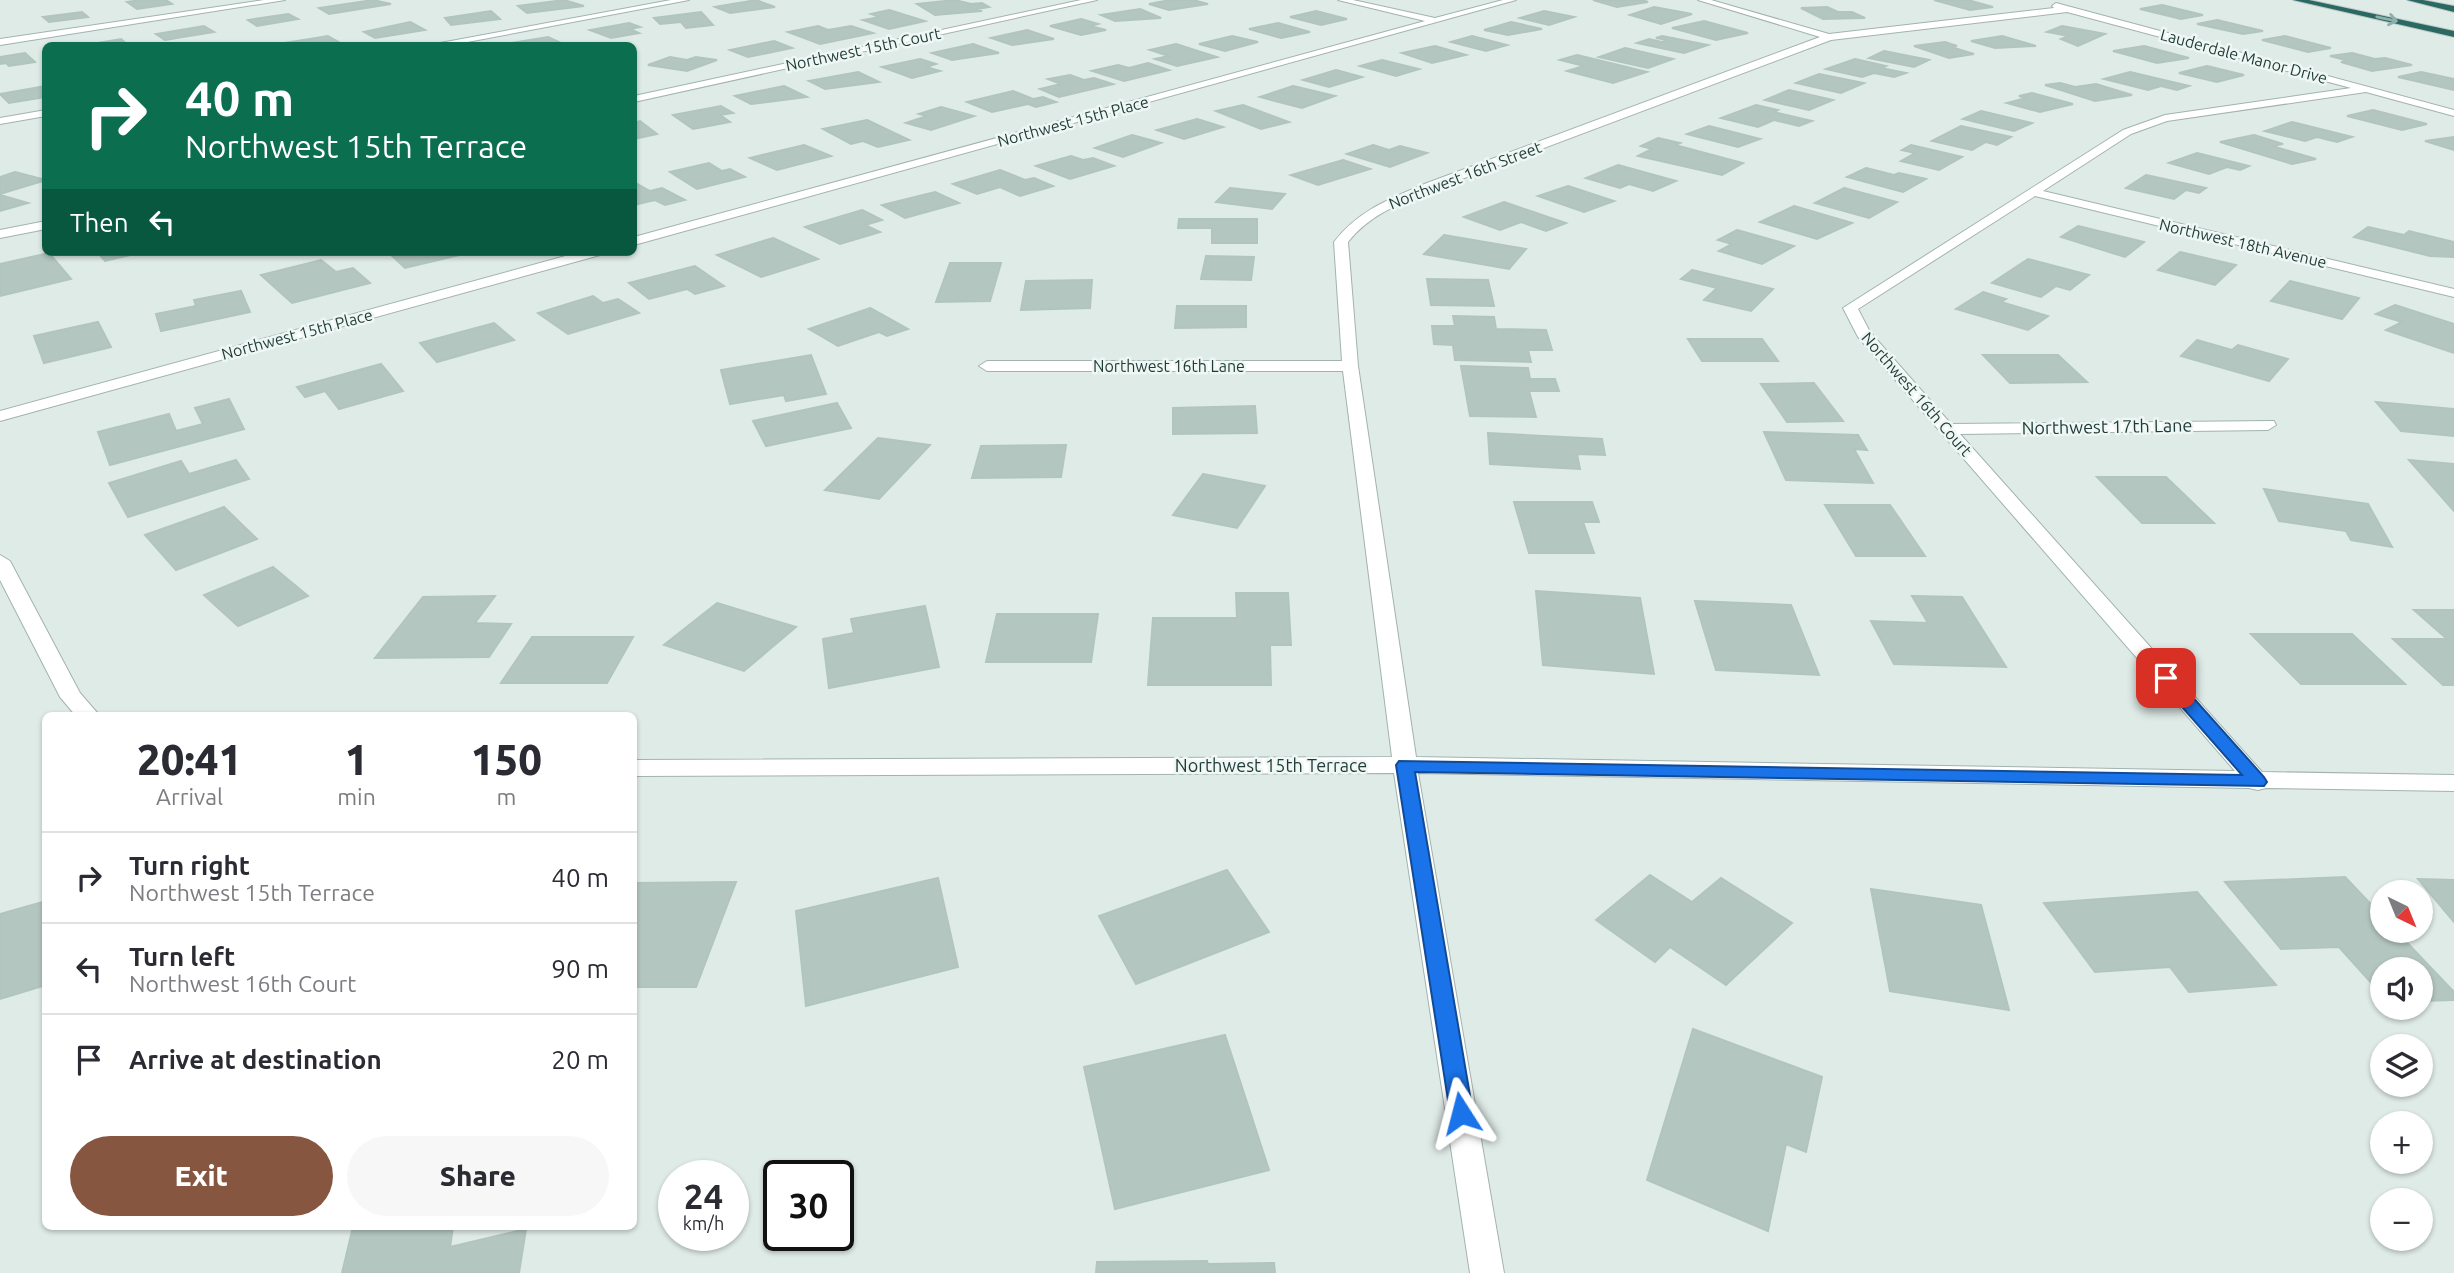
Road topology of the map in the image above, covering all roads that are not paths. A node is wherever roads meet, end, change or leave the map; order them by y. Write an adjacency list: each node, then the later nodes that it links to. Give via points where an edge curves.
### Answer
1 (281, 0): 15 (street)
2 (685, 0): 16 (street)
3 (1093, 0): 18 (street, Northwest 15th Court)
4 (1342, 0): 12 (street)
5 (1512, 0): 12 (street, Northwest 15th Place)
6 (1702, 0): 14 (street)
7 (2033, 0): 10 (street, Lauderdale Manor Drive)
8 (2297, 0): 13 (highway, one-way to 13)
9 (2412, 0): 11 (highway)
10 (2068, 9): 14 (street, Northwest 16th Street); 17 (street, Lauderdale Manor Drive)
11 (2454, 9)
12 (1436, 21): 25 (street, Northwest 15th Place)
13 (2454, 34)
14 (1829, 37): 29 (street, Northwest 16th Street, via 1430,186 1379,208 1351,227 1341,242)
15 (0, 42)
16 (450, 42)
17 (2368, 89): 19 (street, Lauderdale Manor Drive); 22 (street, Northwest 16th Court, via 2165,118 2127,132)
18 (637, 98)
19 (2454, 113)
20 (42, 114): 21 (street)
21 (0, 121)
22 (2033, 192): 27 (street, Northwest 18th Avenue); 32 (street, Northwest 16th Court, via 1850,308 1863,334)
23 (42, 226): 24 (street)
24 (0, 234)
25 (637, 240)
26 (580, 256): 30 (street, Northwest 15th Place)
27 (2454, 293)
28 (987, 366): 29 (street, Northwest 16th Lane)
29 (1350, 366): 35 (street, Northwest 16th Street)
30 (0, 416)
31 (2268, 425): 32 (street, Northwest 17th Lane)
32 (1946, 429): 37 (street, Northwest 16th Court)
33 (0, 561): 34 (street, via 71,697)
34 (85, 712)
35 (1405, 765): 36 (street, Northwest 15th Terrace); 37 (street, Northwest 15th Terrace); 39 (street, Northwest 16th Street)
36 (637, 768)
37 (2258, 782): 38 (street, Northwest 15th Terrace)
38 (2454, 783)
39 (1487, 1273)

